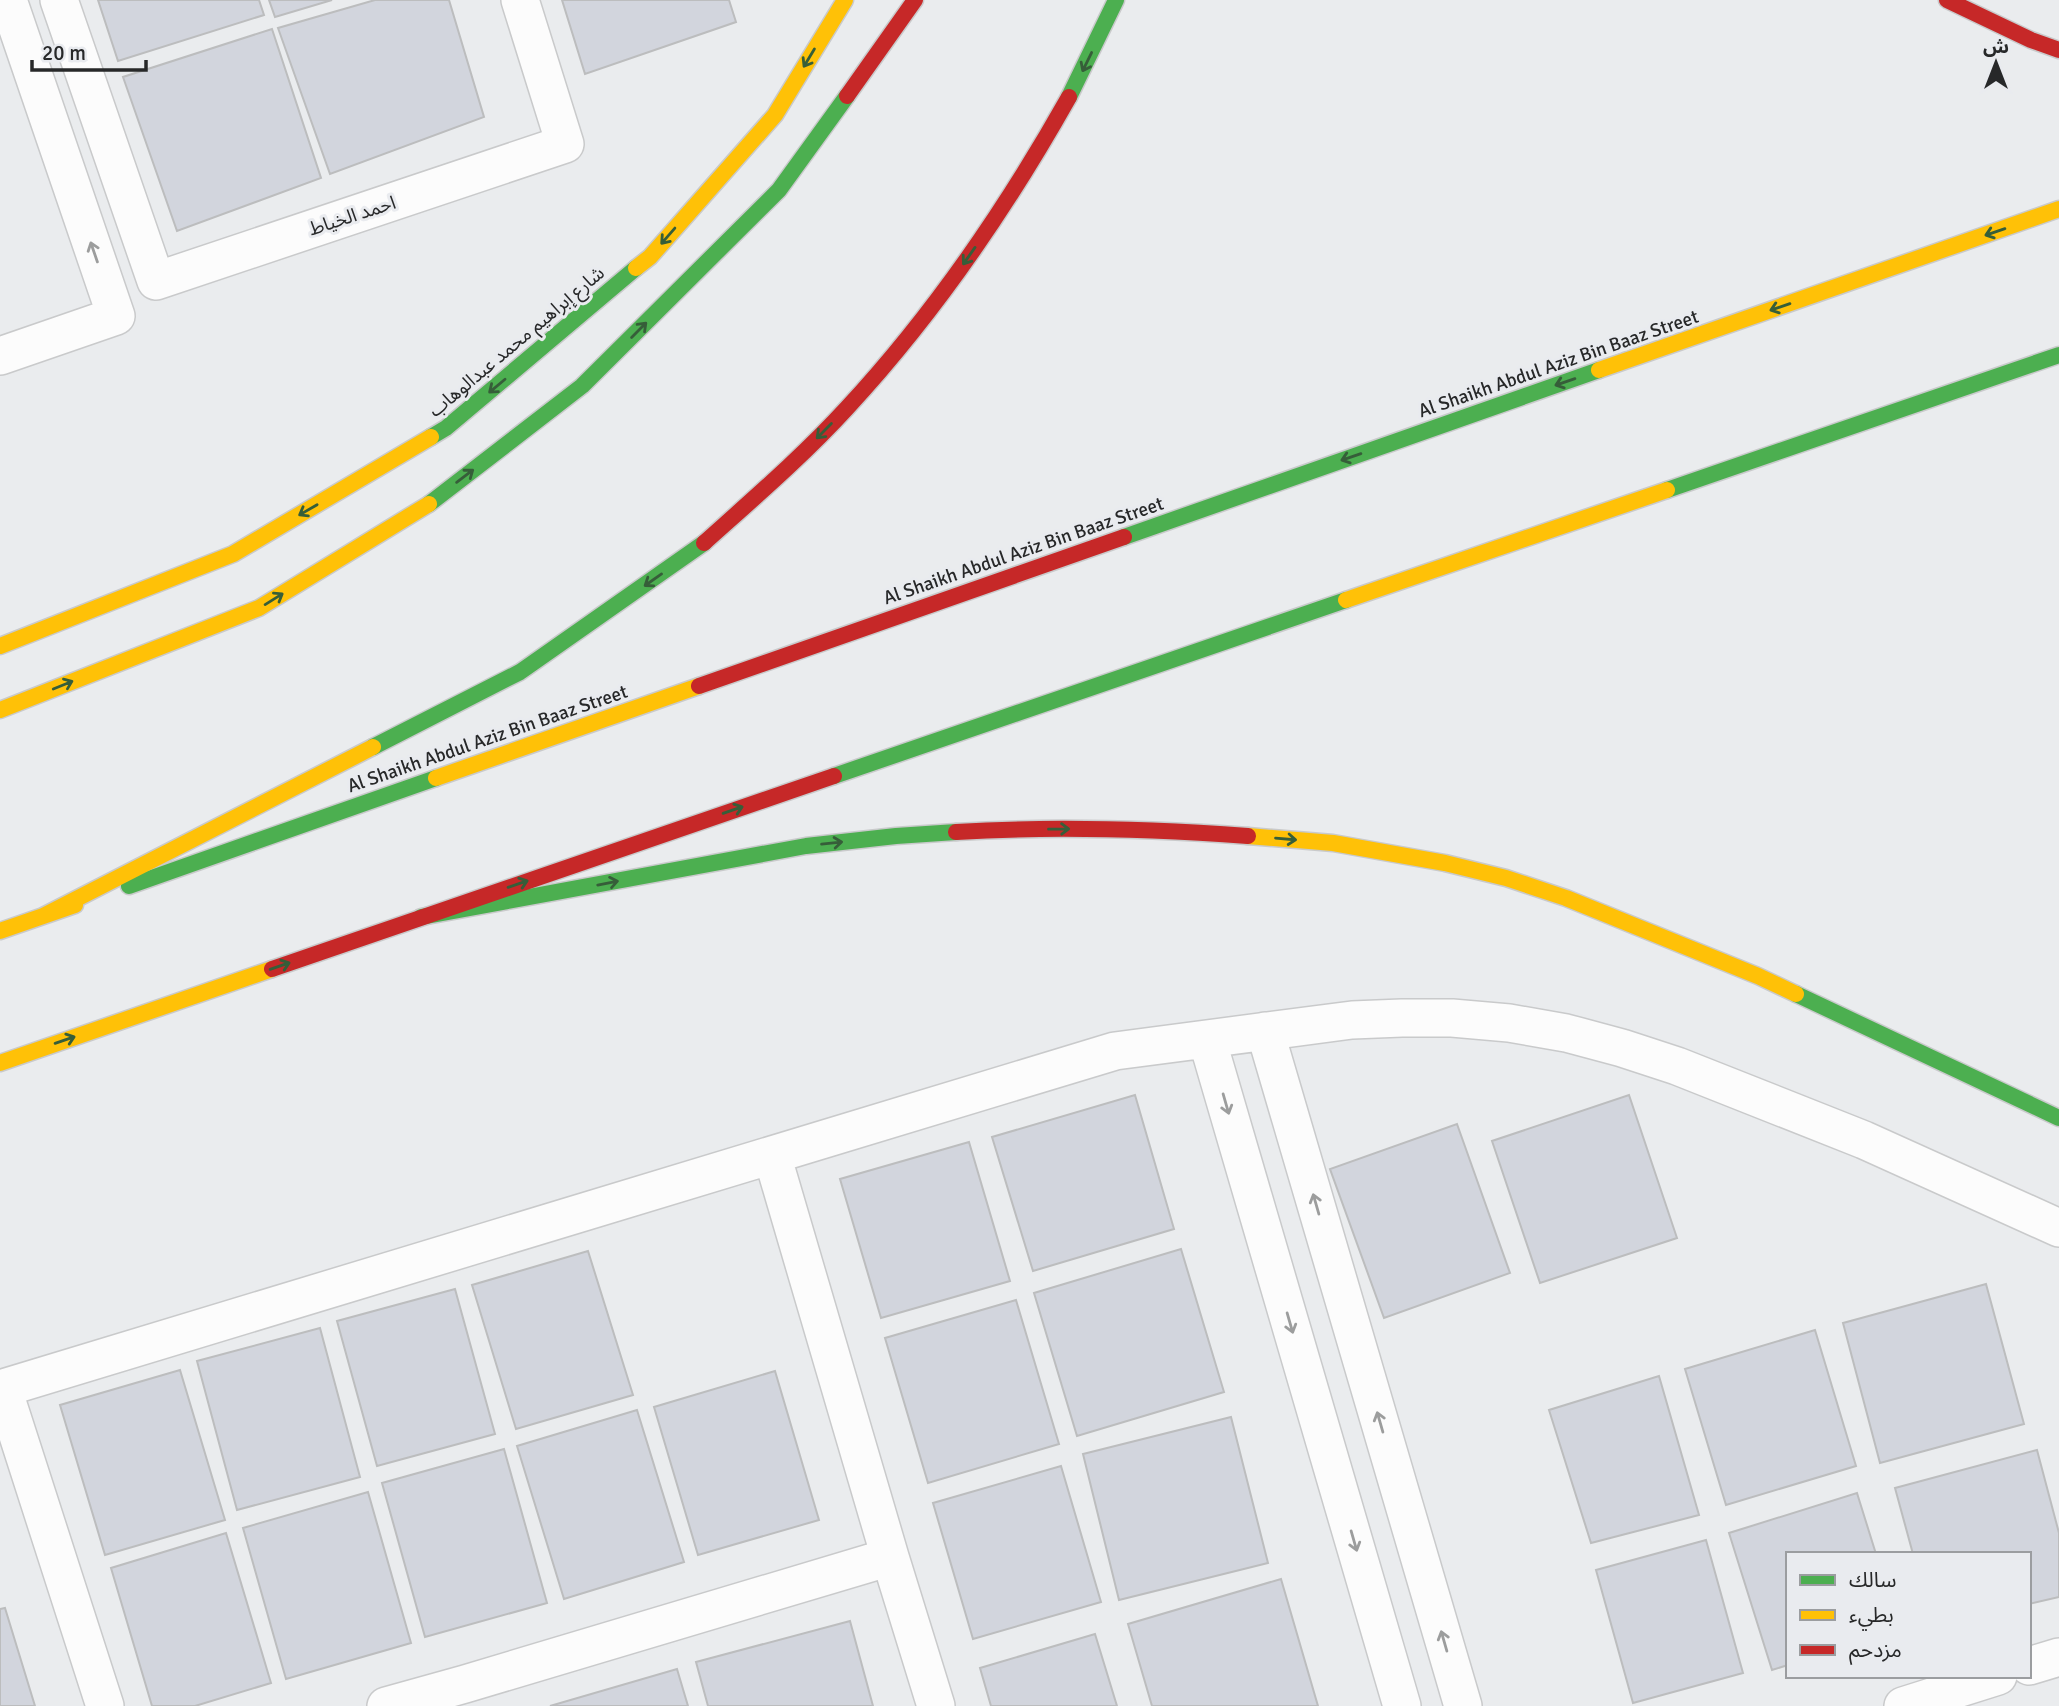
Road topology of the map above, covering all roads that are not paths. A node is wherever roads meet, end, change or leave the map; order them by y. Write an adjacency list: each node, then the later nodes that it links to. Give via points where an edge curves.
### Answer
1 (8, 0): 11 (street, one-way to 1, via 116,316)
2 (59, 0): 3 (street, احمد الخياط, via 156,281 565,144)
3 (520, 0)
4 (845, 0): 12 (main road, شارع إبراهيم محمد عبدالوهاب, one-way to 12, via 775,115 650,257 446,428 233,554)
5 (915, 0): 13 (main road, one-way to 5, via 259,608 426,505 582,386 779,190)
6 (1116, 0): 14 (main road, one-way to 14, via 1039,150 953,280 846,409 697,550 520,672)
7 (1947, 0): 8 (main road)
8 (2059, 50)
9 (2059, 209): 14 (main road, Al Shaikh Abdul Aziz Bin Baaz Street, one-way to 14)
10 (2059, 355): 15 (main road, one-way to 10)
11 (0, 356)
12 (0, 646)
13 (0, 710)
14 (43, 916): 16 (main road, Al Shaikh Abdul Aziz Bin Baaz Street)
15 (421, 917): 19 (main road, one-way to 15); 20 (main road, one-way to 20, via 806,846 896,836 1076,828 1333,843 1445,863 1578,902 1758,976)
16 (0, 931)
17 (1265, 1031): 18 (street); 22 (street, via 1352,1020 1452,1018 1566,1033 1677,1066 1864,1140); 33 (street, one-way to 17)
18 (1207, 1039): 21 (street, via 1115,1051); 32 (street, one-way to 32)
19 (0, 1063)
20 (2059, 1118)
21 (772, 1155): 23 (street); 24 (street)
22 (2059, 1228)
23 (1, 1389): 29 (street)
24 (890, 1557): 28 (street); 31 (street)
25 (2059, 1657): 26 (street)
26 (2031, 1665)
27 (1992, 1678): 34 (street)
28 (468, 1695): 30 (street)
29 (105, 1706)
30 (386, 1706)
31 (936, 1706)
32 (1402, 1706)
33 (1463, 1706)
34 (1903, 1706)

